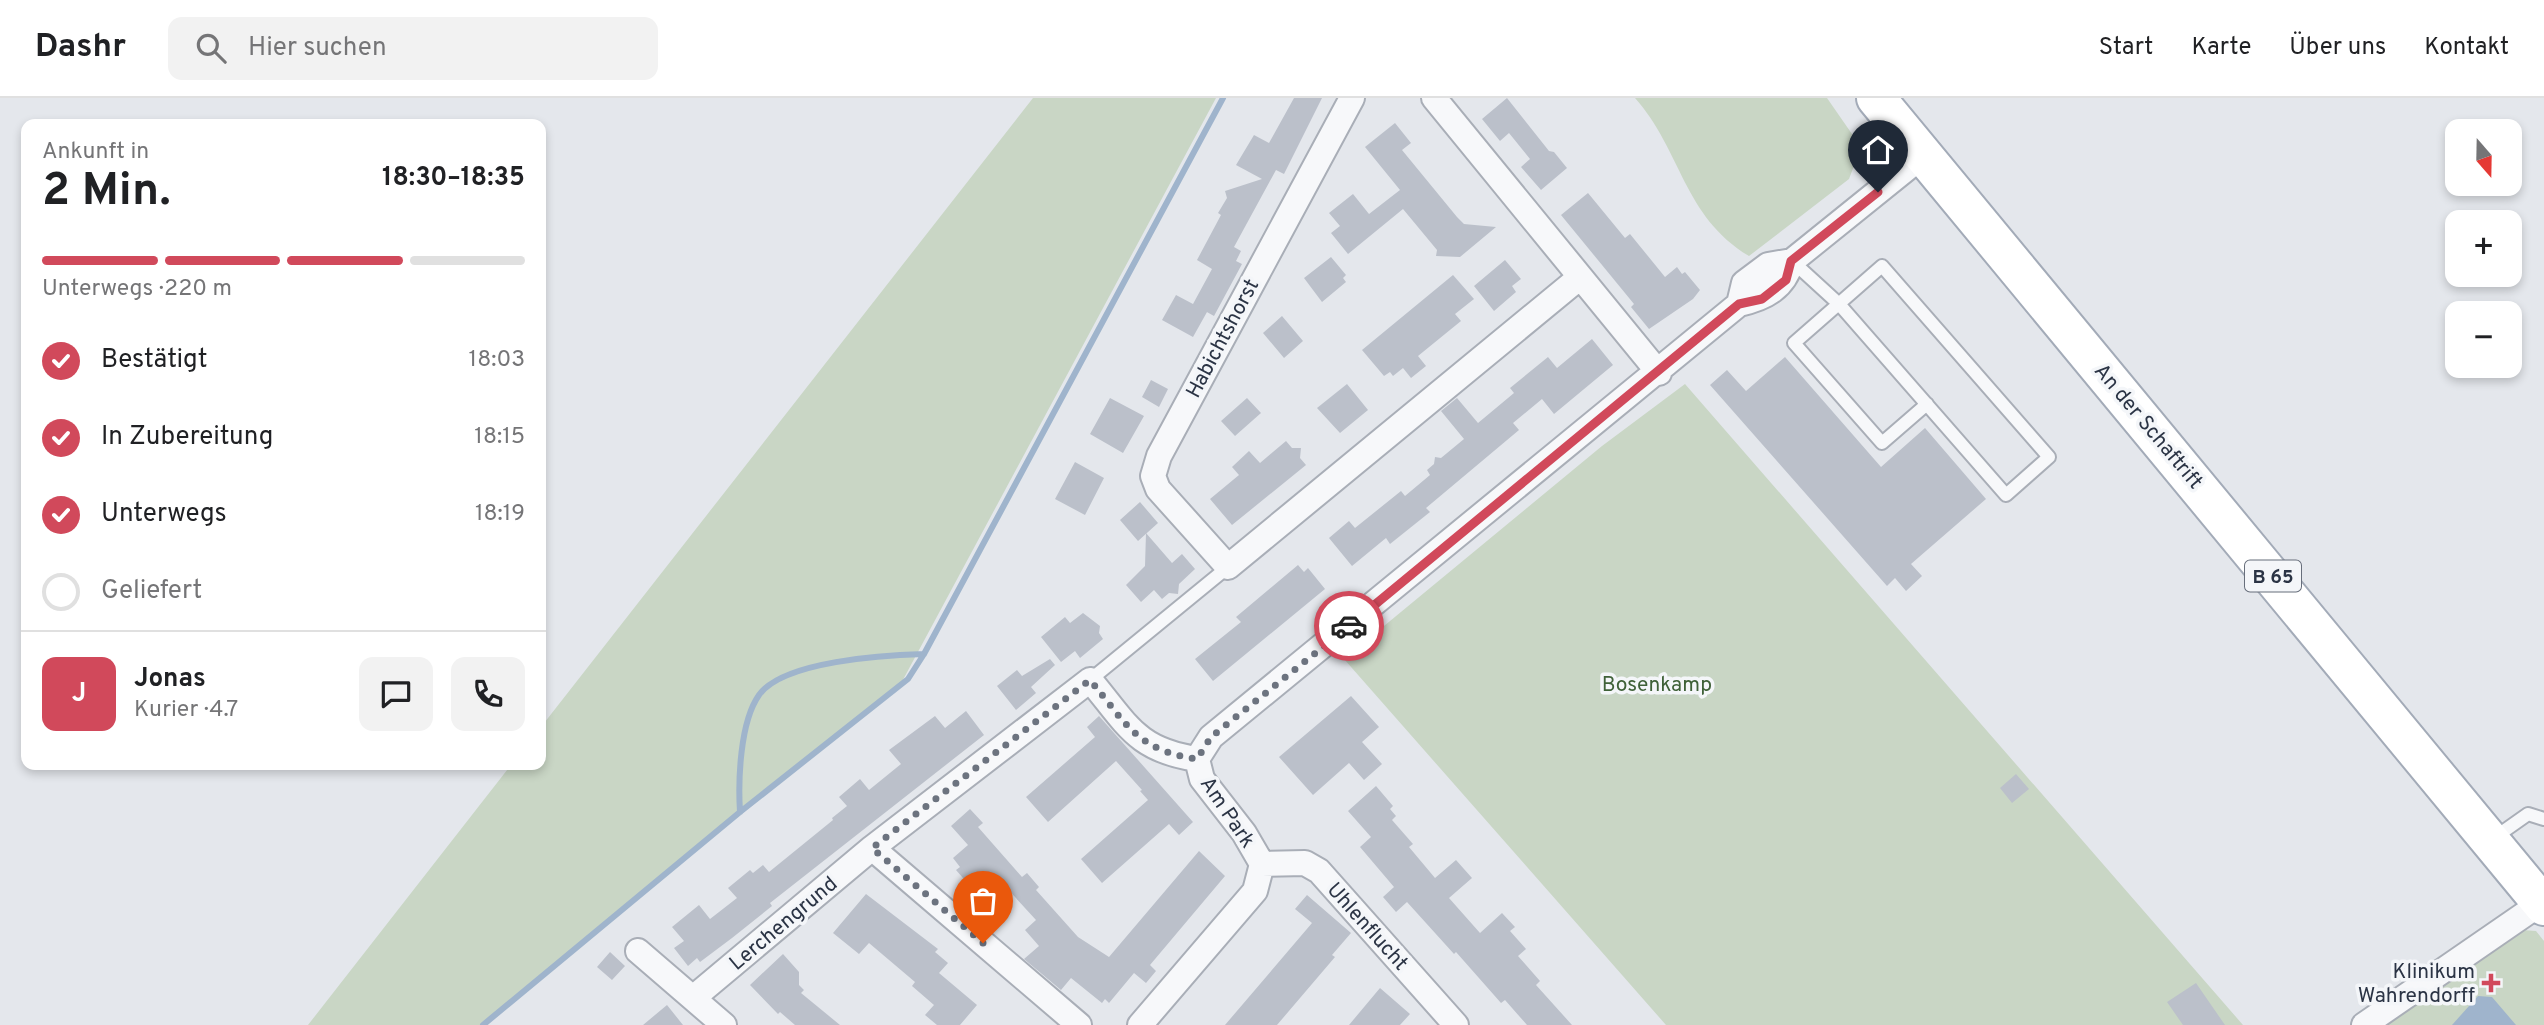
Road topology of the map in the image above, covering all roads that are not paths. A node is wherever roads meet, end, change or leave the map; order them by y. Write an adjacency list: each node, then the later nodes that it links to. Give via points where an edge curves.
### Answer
1 (1352, 98): 10 (street, Habichtshorst, via 1159,456 1153,476 1158,489)
2 (1433, 98): 6 (street)
3 (1875, 98): 4 (main road, An der Schaftrift / B 65)
4 (1921, 157): 5 (street, Am Park); 14 (main road, An der Schaftrift / B 65)
5 (1791, 261): 7 (lane); 8 (street, Am Park, via 1786,280 1762,299 1739,304)
6 (1579, 278): 8 (street); 10 (street)
7 (1839, 304): 9 (lane); 9 (lane, via 1794,343 1882,443); 9 (lane, via 1882,266 2049,457 2006,495)
8 (1659, 373): 12 (street, Am Park, via 1211,737)
9 (1927, 404)
10 (1228, 567): 11 (lane)
11 (1090, 680): 12 (street, via 1137,736 1154,749); 15 (street, Lerchengrund)
12 (1197, 759): 16 (street, Am Park, via 1202,779)
13 (2544, 819): 14 (lane, via 2528,814)
14 (2490, 841): 17 (main road, B 65)
15 (872, 848): 19 (street, Lerchengrund); 22 (street)
16 (1262, 864): 20 (street, Uhlenflucht, via 1305,863 1318,871); 23 (street, Am Park, via 1255,891)
17 (2543, 904): 24 (street)
18 (638, 951): 19 (street)
19 (693, 998): 21 (street)
20 (1445, 1021)
21 (724, 1025)
22 (1079, 1025)
23 (1140, 1025)
24 (2364, 1025)

